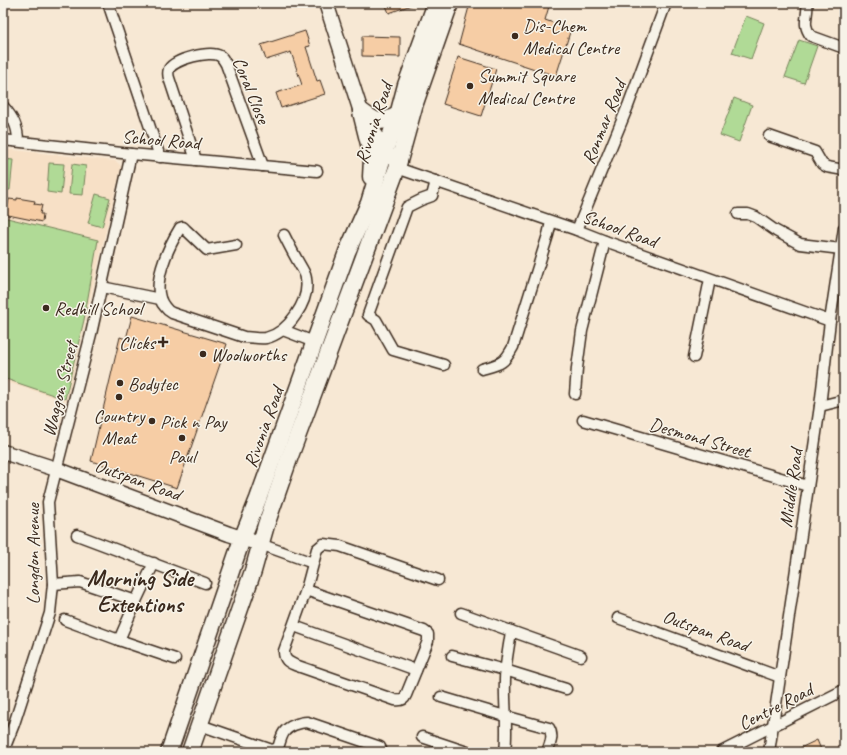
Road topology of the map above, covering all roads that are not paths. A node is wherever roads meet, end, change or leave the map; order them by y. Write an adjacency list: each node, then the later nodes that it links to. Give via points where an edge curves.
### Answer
1 (108, 3): 16 (street)
2 (326, 3): 9 (street)
3 (436, 3): 10 (main road, Rivonia Road, via 406,85)
4 (450, 3): 19 (main road, Rivonia Road, via 415,103)
5 (666, 3): 27 (street, Ronmar Road)
6 (807, 3): 7 (street, via 805,25 811,36)
7 (844, 48)
8 (3, 106): 13 (street, via 16,125)
9 (361, 112): 10 (main road, via 376,121 384,121); 14 (street); 23 (main road, via 372,158)
10 (398, 115): 14 (main road, Rivonia Road)
11 (769, 136): 20 (street, via 815,152 822,164)
12 (3, 140): 13 (street, School Road)
13 (18, 141): 15 (street, School Road)
14 (385, 150): 19 (street); 23 (main road, Rivonia Road)
15 (131, 154): 16 (street, School Road); 33 (street, Waggon Street)
16 (160, 157): 17 (street, School Road)
17 (196, 160): 18 (street, School Road); 18 (street, Coral Close, via 168,73 172,66 182,60 214,54 224,59)
18 (263, 166): 21 (street, School Road)
19 (397, 168): 22 (street, School Road); 50 (main road, Rivonia Road)
20 (844, 170)
21 (317, 171)
22 (436, 182): 25 (street, School Road); 39 (street, via 432,196 407,207 368,316 376,320 393,350)
23 (369, 203): 37 (main road, Rivonia Road, via 347,252)
24 (738, 214): 31 (street, via 756,217 800,244)
25 (551, 222): 27 (street, School Road); 40 (street, via 513,347 500,364)
26 (844, 228): 31 (street, Middle Road)
27 (578, 230): 29 (street, School Road)
28 (284, 235): 36 (street, via 306,277 307,288 298,309)
29 (605, 241): 32 (street, School Road); 41 (street, via 582,331)
30 (236, 245): 34 (street, via 207,250 183,227 180,228 161,268)
31 (841, 249): 35 (street, Middle Road)
32 (710, 279): 35 (street, School Road); 38 (street)
33 (102, 287): 34 (street); 46 (street, Waggon Street)
34 (160, 299): 36 (street, via 172,314 244,337 265,338)
35 (830, 321): 43 (street, Middle Road)
36 (283, 330): 37 (street)
37 (314, 342): 49 (main road, Rivonia Road)
38 (694, 357)
39 (444, 365)
40 (482, 369)
41 (575, 394)
42 (844, 400): 43 (street)
43 (820, 406): 47 (street, Middle Road)
44 (583, 420): 47 (street, Desmond Street)
45 (3, 452): 46 (street, Outspan Road)
46 (56, 469): 49 (street, Outspan Road); 55 (street, Longdon Avenue, via 48,502)
47 (808, 486): 69 (street, Middle Road)
48 (77, 535): 51 (street)
49 (242, 539): 50 (street, Outspan Road); 79 (main road, Rivonia Road)
50 (260, 544): 52 (street); 74 (main road, Rivonia Road)
51 (154, 563): 54 (street); 57 (street)
52 (313, 563): 53 (street, via 317,549 327,544 340,546); 56 (street)
53 (438, 580)
54 (205, 583)
55 (53, 584): 57 (street, via 80,582); 78 (street, Longdon Avenue, via 50,613)
56 (306, 590): 61 (street); 67 (street, via 426,632 428,641)
57 (136, 601): 63 (street)
58 (461, 613): 62 (street)
59 (618, 618): 69 (street, Outspan Road)
60 (65, 620): 63 (street)
61 (294, 626): 67 (street); 67 (street, via 284,656 295,665 399,701 405,697)
62 (512, 631): 65 (street); 68 (street)
63 (119, 640): 66 (street)
64 (452, 656): 68 (street)
65 (581, 656)
66 (175, 660)
67 (416, 670)
68 (505, 670): 70 (street); 73 (street)
69 (780, 677): 75 (street, Middle Road)
70 (566, 689)
71 (844, 690): 75 (street, Centre Road)
72 (441, 697): 73 (street)
73 (505, 716): 83 (street); 84 (street, via 549,728 552,736)
74 (200, 725): 77 (street); 80 (main road, Rivonia Road)
75 (773, 726): 85 (street, Centre Road); 86 (street, Middle Road)
76 (422, 737): 82 (street)
77 (276, 751): 81 (street, via 285,730 303,722 380,748)
78 (3, 752)
79 (169, 752)
80 (190, 752)
81 (382, 752)
82 (467, 752)
83 (505, 752)
84 (547, 752)
85 (721, 752)
86 (769, 752)

